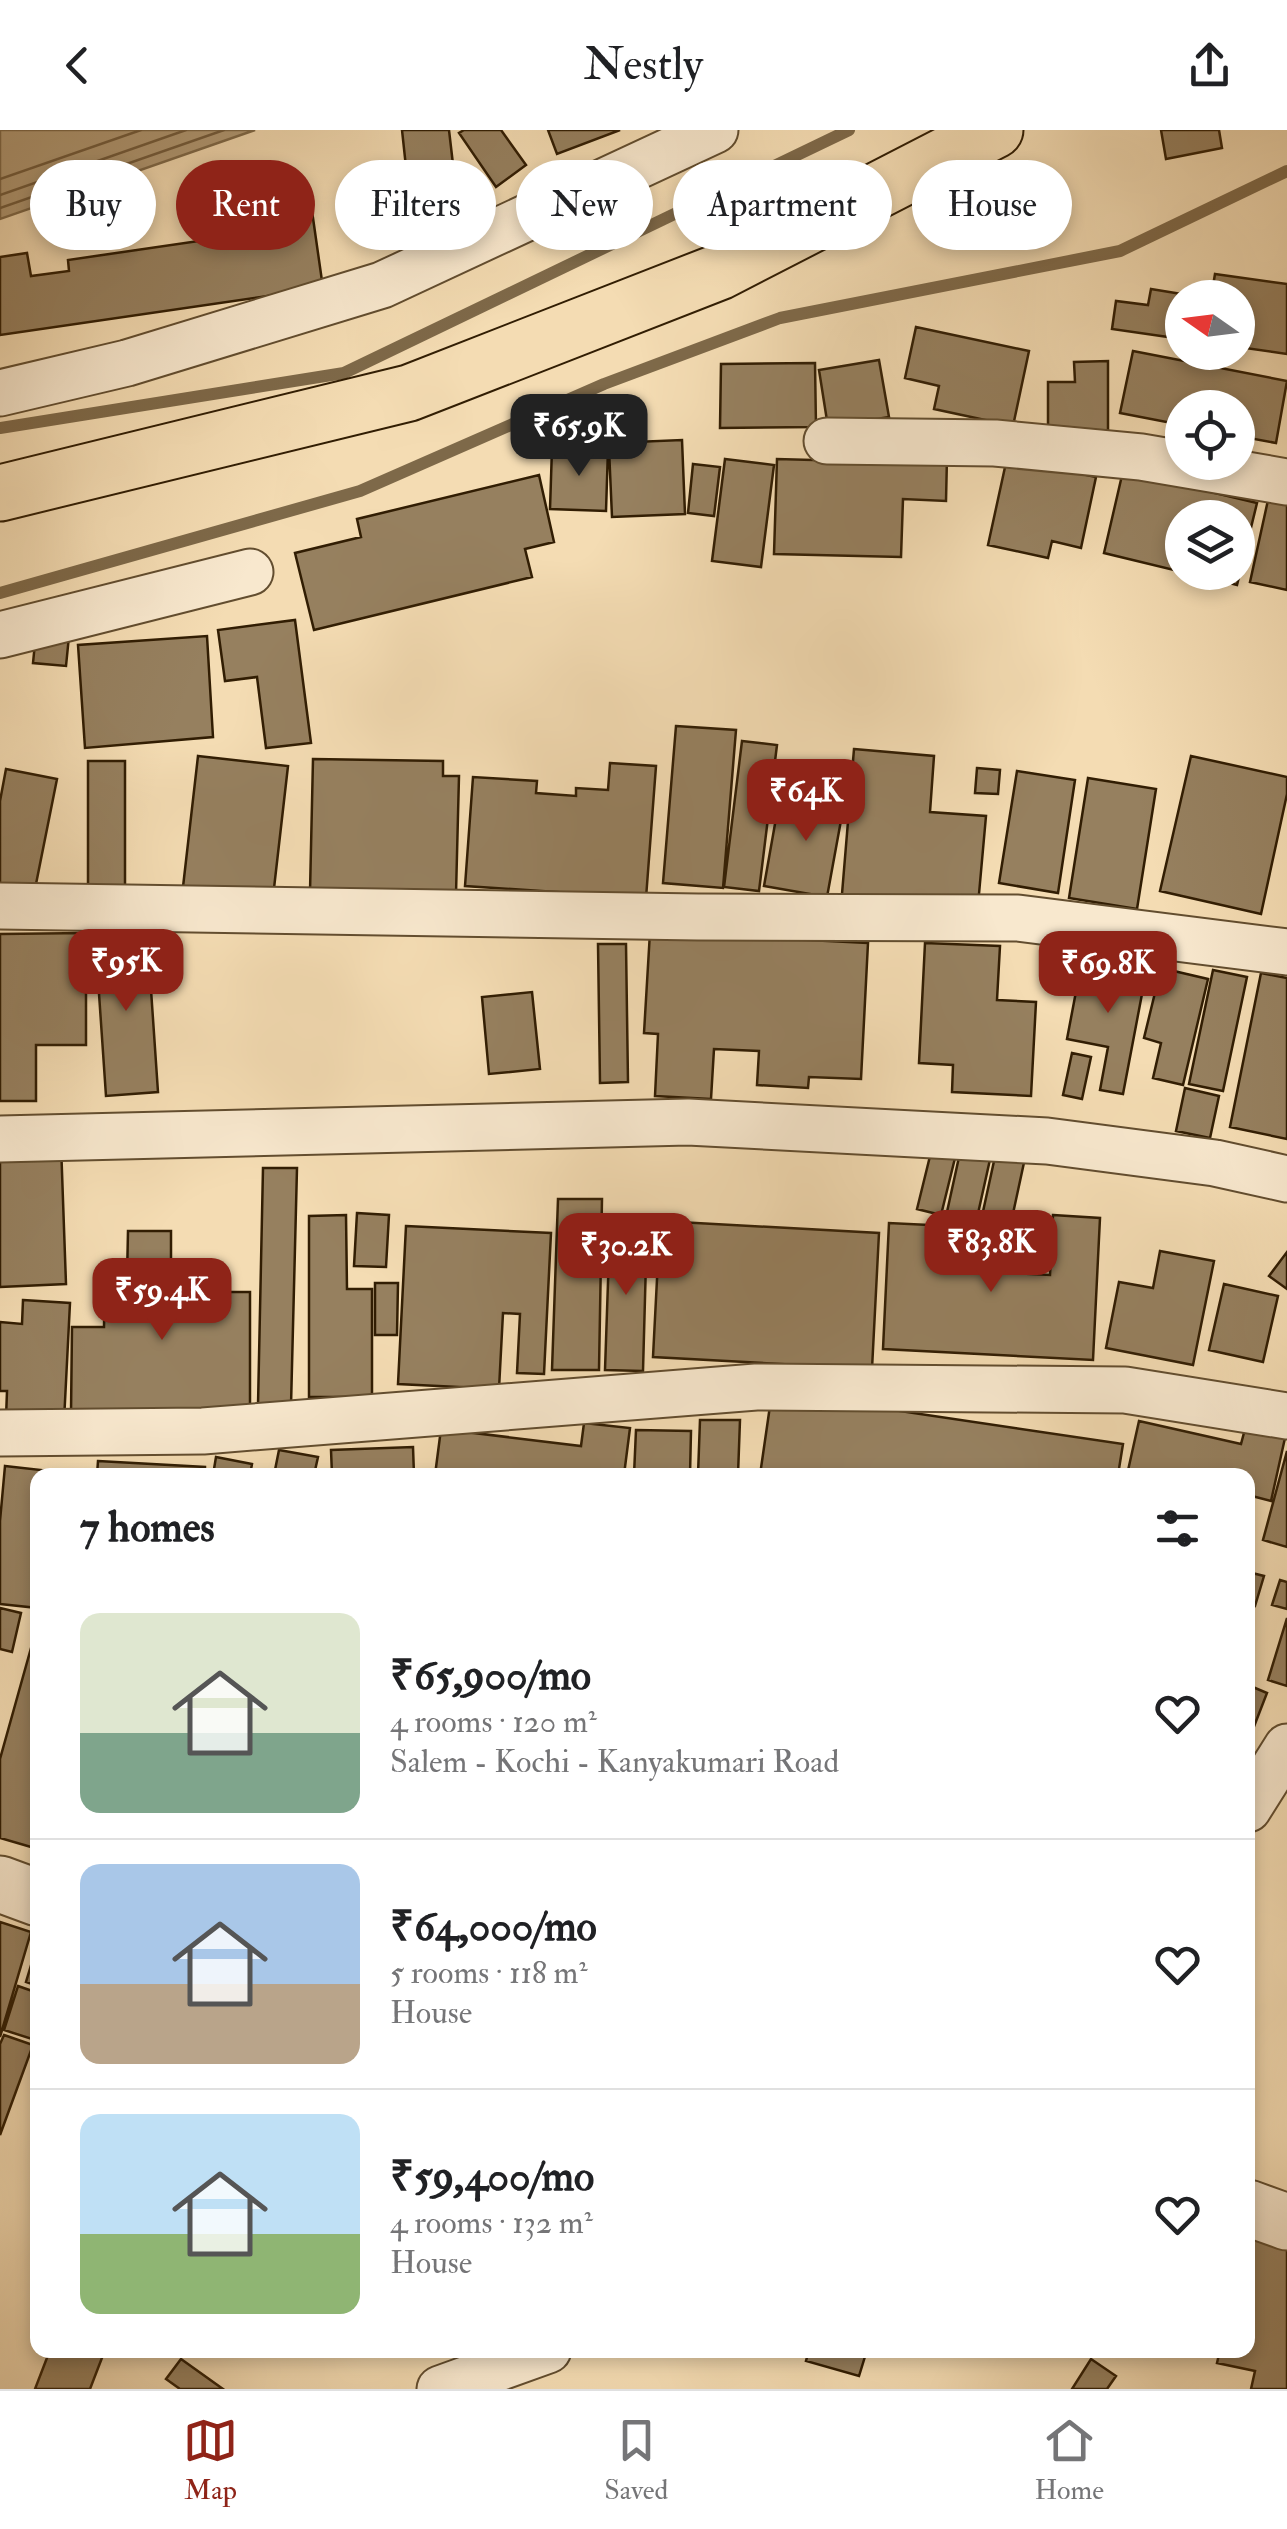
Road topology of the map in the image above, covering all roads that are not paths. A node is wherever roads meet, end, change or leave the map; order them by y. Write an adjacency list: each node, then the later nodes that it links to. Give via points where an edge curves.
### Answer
1 (715, 130): 3 (street, via 382,285 127,363)
2 (995, 130): 6 (highway, via 718,272 409,393)
3 (0, 392)
4 (827, 441): 5 (street, via 1013,444)
5 (1287, 482)
6 (0, 493)
7 (250, 572): 8 (street)
8 (0, 635)
9 (0, 906): 10 (street, via 1018,918)
10 (1287, 952)
11 (0, 1139): 12 (street, via 688,1122 1047,1141 1215,1163)
12 (1287, 1180)
13 (1287, 1416): 14 (street, via 1125,1390 756,1386 202,1431)
14 (0, 1433)
15 (1287, 1747): 16 (street)
16 (1255, 1799)
17 (0, 1884): 18 (street)
18 (30, 1895)
19 (1255, 2211): 20 (street)
20 (1287, 2222)
21 (526, 2358): 22 (street)
22 (440, 2389)

